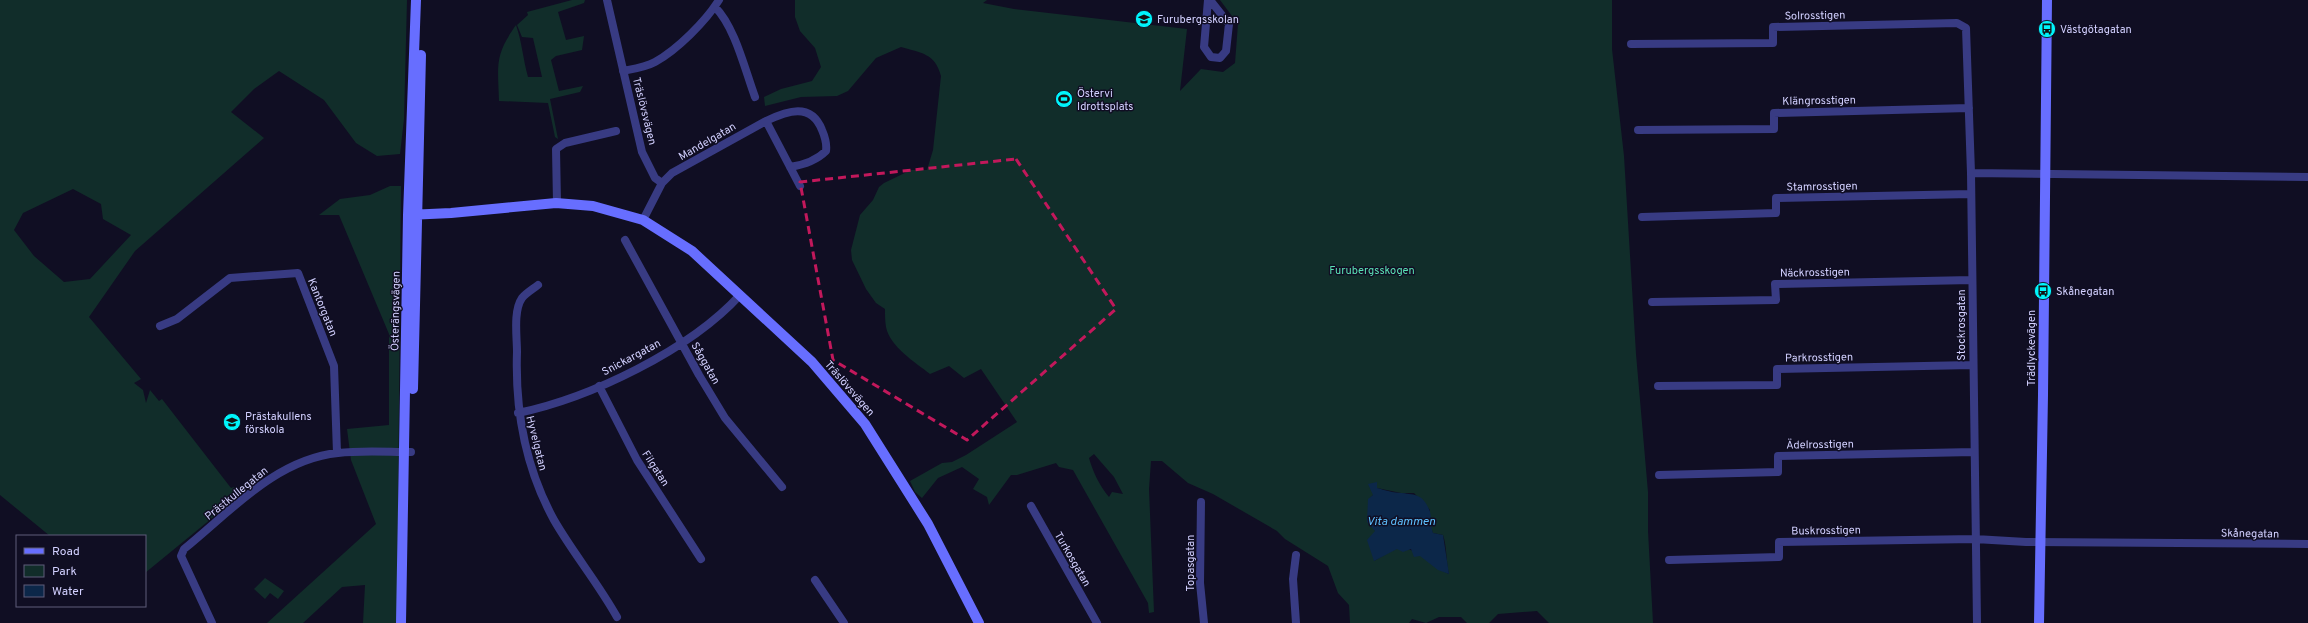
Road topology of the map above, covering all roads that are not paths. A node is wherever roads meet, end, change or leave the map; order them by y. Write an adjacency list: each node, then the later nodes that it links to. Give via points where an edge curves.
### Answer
1 (416, 0): 23 (street, Österängsvägen)
2 (422, 0): 23 (street, Österängsvägen)
3 (607, 0): 9 (street, Träslövsvägen)
4 (1209, 0): 4 (street, via 1204,47 1211,57 1220,58 1226,50 1229,24)
5 (2047, 0): 17 (street, Trädlyckevägen)
6 (717, 4): 9 (street, via 691,33 655,62); 10 (street, via 731,32)
7 (1966, 28): 8 (street, Solrosstigen, via 1957,23 1773,27 1773,43); 11 (street, Stockrosgatan)
8 (1631, 44)
9 (623, 71): 19 (street, Träslövsvägen, via 642,152 655,178)
10 (755, 97)
11 (1969, 108): 13 (street, Klängrosstigen, via 1774,112 1774,129); 16 (street, Stockrosgatan)
12 (766, 121): 15 (street); 15 (street, Mandelgatan, via 784,112 805,112 814,116 819,124 827,145 826,152 801,166); 19 (street, Mandelgatan, via 672,174)
13 (1638, 130)
14 (616, 131): 22 (street, via 565,143 556,149)
15 (790, 167): 20 (street)
16 (1971, 173): 17 (street); 21 (street, Stockrosgatan)
17 (2045, 174): 18 (street); 45 (street, Trädlyckevägen)
18 (2308, 177)
19 (662, 183): 25 (street)
20 (800, 186)
21 (1970, 194): 24 (street, Stamrosstigen, via 1776,198 1776,213); 27 (street, Stockrosgatan)
22 (557, 203): 23 (street, Träslövsvägen); 25 (street, Träslövsvägen, via 593,206)
23 (413, 215): 38 (street, Österängsvägen)
24 (1642, 217)
25 (643, 220): 29 (street, Träslövsvägen, via 692,252)
26 (625, 240): 32 (street, Såggatan)
27 (1972, 280): 30 (street, Näckrosstigen, via 1775,284 1776,300); 33 (street, Stockrosgatan)
28 (538, 284): 36 (street, Hyvelgatan, via 524,295 519,306 516,373)
29 (740, 295): 32 (street, Snickargatan, via 723,312); 56 (street, Träslövsvägen, via 812,362 866,424 928,524)
30 (1652, 302)
31 (160, 326): 37 (street, Kantorgatan, via 177,319 230,278 298,273 334,366)
32 (681, 342): 34 (street, Snickargatan, via 650,361); 41 (street, Såggatan, via 725,418)
33 (1972, 365): 35 (street, Parkrosstigen, via 1777,368 1777,385); 39 (street, Stockrosgatan)
34 (599, 386): 36 (street, Snickargatan, via 574,398); 48 (street, Filgatan, via 637,460)
35 (1658, 386)
36 (518, 413): 51 (street, Hyvelgatan, via 532,473 554,520)
37 (337, 452): 38 (street, Prästkullegatan); 52 (street, Prästkullegatan, via 272,476 184,549 181,556)
38 (408, 452): 53 (street, Österängsvägen); 54 (street, Österängsvägen)
39 (1974, 452): 40 (street, Ädelrosstigen, via 1778,456 1778,472); 44 (street, Stockrosgatan)
40 (1659, 475)
41 (782, 487)
42 (1201, 502): 58 (street, Topasgatan, via 1200,583)
43 (1031, 506): 57 (street, Turkosgatan)
44 (1975, 539): 45 (street, Skånegatan); 49 (street, Buskrosstigen, via 1779,542 1779,557); 60 (street, Stockrosgatan)
45 (2040, 542): 46 (street, Skånegatan); 61 (street, Trädlyckevägen)
46 (2308, 544)
47 (1296, 555): 59 (street, via 1293,579)
48 (701, 559)
49 (1669, 560)
50 (815, 580): 55 (street)
51 (617, 617)
52 (212, 623)
53 (401, 623)
54 (406, 623)
55 (844, 623)
56 (979, 623)
57 (1097, 623)
58 (1204, 623)
59 (1296, 623)
60 (1977, 623)
61 (2039, 623)

